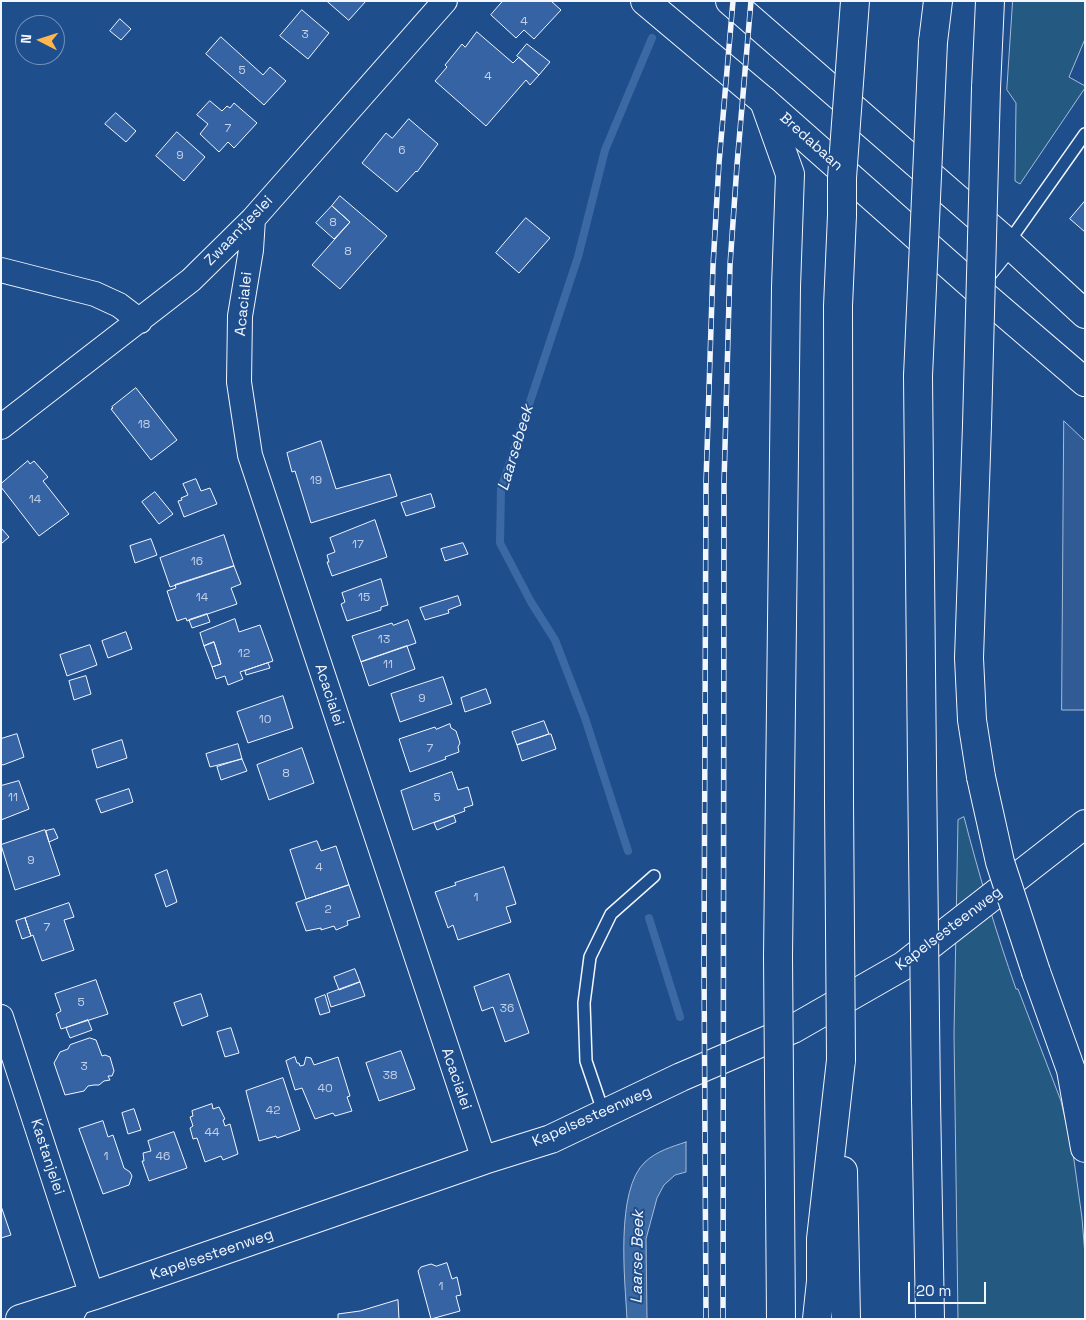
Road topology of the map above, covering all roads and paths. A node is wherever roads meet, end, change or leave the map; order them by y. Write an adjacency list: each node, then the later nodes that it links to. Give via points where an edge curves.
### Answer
1 (445, 1): 9 (street, Zwaantjeslei)
2 (645, 1): 7 (main road, Bredabaan)
3 (730, 1): 10 (main road)
4 (854, 1): 20 (main road, bridge, via 842,178 838,306)
5 (938, 1): 30 (main road, bridge, via 933,42 918,376)
6 (990, 3): 21 (main road, bridge, via 969,658 972,720 980,777 1000,862 1036,972)
7 (764, 101): 12 (main road, Bredabaan); 27 (main road, bridge, via 790,174 778,956)
8 (1085, 134): 10 (lane)
9 (253, 219): 14 (street, Zwaantjeslei, via 191,280); 24 (street, Acacialei, via 240,316 239,382 250,455)
10 (1008, 243): 12 (street); 13 (main road)
11 (1, 270): 14 (street, via 95,294 119,305)
12 (973, 286): 15 (main road, Bredabaan)
13 (1085, 314)
14 (140, 321): 16 (street, Zwaantjeslei)
15 (1085, 382)
16 (1, 427)
17 (1085, 824): 22 (main road, Kapelsesteenweg, via 903,966 793,1029)
18 (654, 876): 22 (lane, via 611,914 590,957 584,1003 586,1061)
19 (1, 1017): 25 (street, Kastanjelei)
20 (841, 1060): 28 (main road, via 821,1239); 29 (main road)
21 (1078, 1081): 23 (main road)
22 (604, 1114): 24 (main road, Kapelsesteenweg, via 551,1139)
23 (1085, 1148)
24 (484, 1160): 25 (main road, Kapelsesteenweg)
25 (79, 1305): 26 (main road, Kapelsesteenweg)
26 (20, 1319)
27 (781, 1319)
28 (817, 1319)
29 (846, 1319)
30 (930, 1319)

